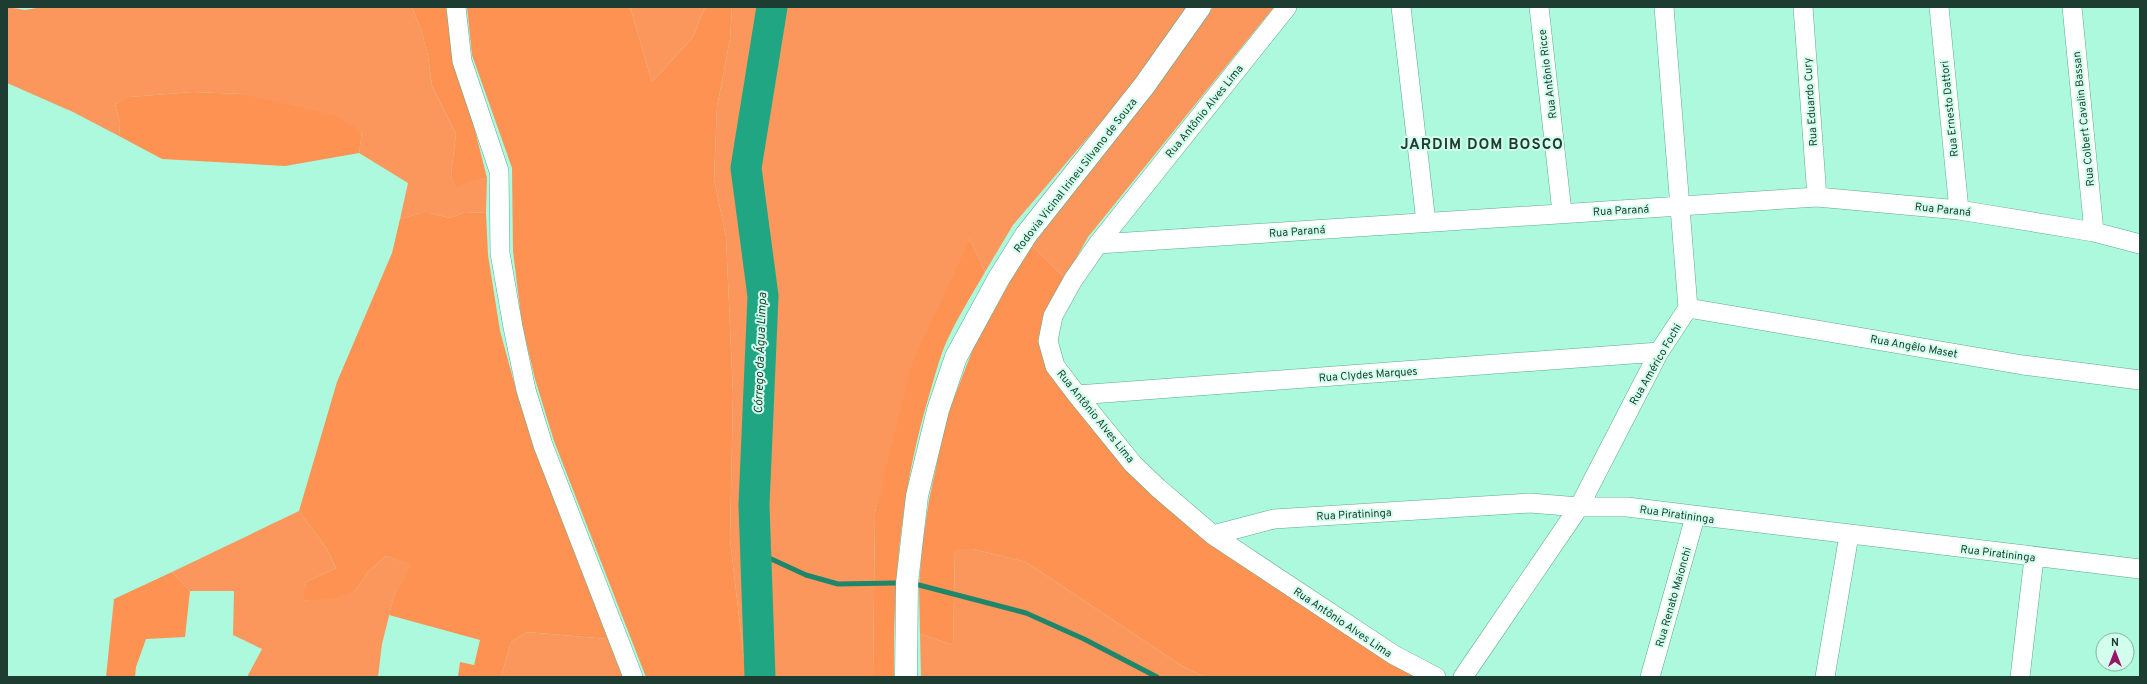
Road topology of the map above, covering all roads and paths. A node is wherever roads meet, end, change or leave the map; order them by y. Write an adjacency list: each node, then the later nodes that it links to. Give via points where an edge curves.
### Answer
1 (456, 7): 28 (street, via 462,61 499,171 500,252 526,390 543,445)
2 (1200, 7): 29 (main road, Rodovia Vicinal Irineu Silvano de Souza, via 1144,86 1026,235 999,278 956,357 938,410 917,496 907,583)
3 (1287, 7): 16 (street, Rua Antônio Alves Lima)
4 (1401, 7): 14 (street)
5 (1539, 7): 13 (street, Rua Antônio Ricce)
6 (1664, 7): 11 (street)
7 (1803, 7): 10 (street, Rua Eduardo Cury)
8 (1939, 7): 12 (street, Rua Ernesto Dattori)
9 (2072, 7): 15 (street, Rua Colbert Cavalin Bassan)
10 (1817, 197): 11 (street, Rua Paraná); 12 (street, Rua Paraná)
11 (1681, 207): 13 (street, Rua Paraná); 18 (street)
12 (1959, 210): 15 (street, Rua Paraná)
13 (1562, 212): 14 (street, Rua Paraná)
14 (1426, 222): 16 (street, Rua Paraná)
15 (2094, 232): 17 (street, Rua Paraná)
16 (1098, 244): 21 (street, Rua Antônio Alves Lima, via 1072,280 1053,316 1048,341 1055,366)
17 (2140, 244)
18 (1688, 308): 19 (street, Rua Américo Fochi); 20 (street, Rua Angêlo Maset, via 2023,365)
19 (1659, 352): 21 (street, Rua Clydes Marques); 22 (street, Rua Américo Fochi)
20 (2140, 380)
21 (1077, 395): 24 (street, Rua Antônio Alves Lima, via 1133,464)
22 (1579, 507): 23 (street, Rua Piratininga, via 1627,507); 24 (street, Rua Piratininga, via 1530,503 1274,518); 31 (street, Rua Américo Fochi)
23 (1695, 517): 25 (street, Rua Piratininga); 32 (street, Rua Renato Maionchi)
24 (1213, 535): 30 (street, Rua Antônio Alves Lima, via 1394,655)
25 (1849, 535): 26 (street, Rua Piratininga); 33 (street)
26 (2034, 558): 27 (street, Rua Piratininga); 34 (street)
27 (2140, 569)
28 (633, 677)
29 (906, 677)
30 (1436, 677)
31 (1464, 677)
32 (1650, 677)
33 (1825, 677)
34 (2020, 677)

